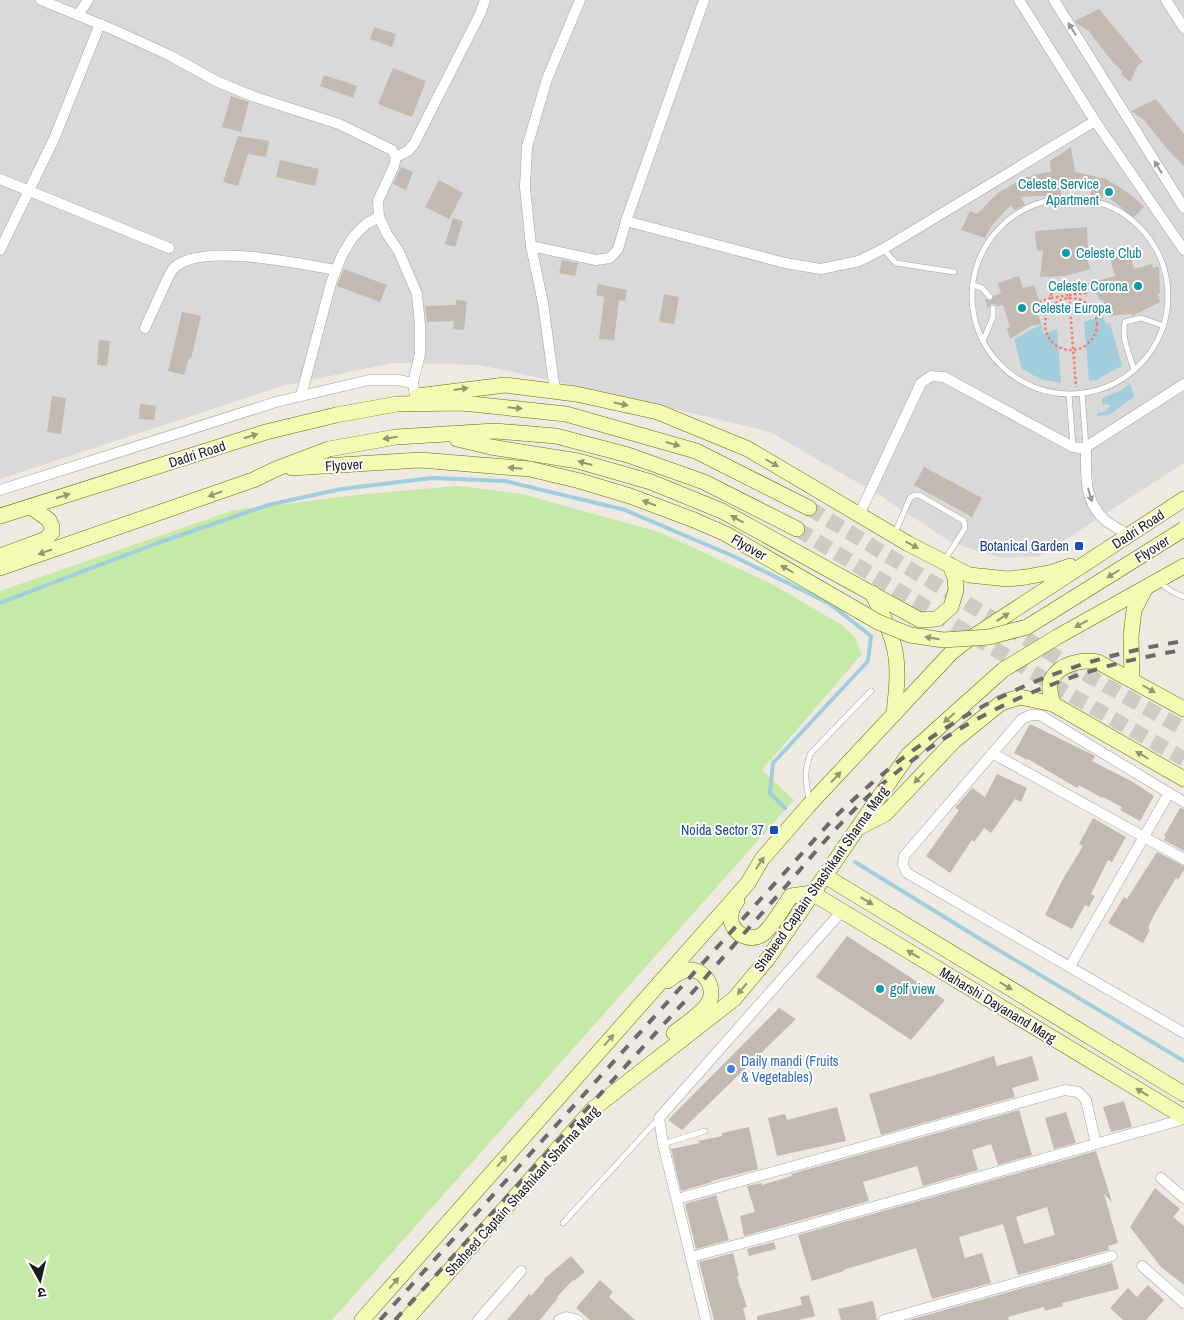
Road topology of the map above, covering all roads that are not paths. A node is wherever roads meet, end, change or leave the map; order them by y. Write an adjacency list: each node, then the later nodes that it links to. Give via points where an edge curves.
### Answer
1 (41, 0): 9 (street)
2 (88, 0): 9 (street)
3 (485, 0): 13 (street, via 414,144)
4 (580, 0): 19 (street, via 547,79 527,147 525,187)
5 (704, 0): 18 (street)
6 (1019, 0): 12 (street)
7 (1054, 0): 16 (street, one-way to 7)
8 (1166, 0): 11 (street)
9 (78, 15): 10 (street)
10 (100, 24): 13 (street, via 169,55 218,82 339,124 392,150); 15 (street)
11 (1184, 28)
12 (1095, 121): 21 (street); 23 (street)
13 (396, 157): 17 (street, via 378,201)
14 (0, 179): 15 (street)
15 (29, 192): 20 (street); 22 (street)
16 (1184, 208)
17 (379, 217): 24 (street, via 353,237); 34 (street, via 417,294 420,354)
18 (626, 221): 19 (street, via 618,249 610,258 596,260); 21 (street, via 821,269 859,261)
19 (530, 246): 35 (street, via 544,303)
20 (169, 248)
21 (883, 249): 25 (lane, via 896,263)
22 (0, 250)
23 (1184, 250)
24 (336, 270): 30 (street, via 238,256 213,255 191,259 172,270); 38 (street)
25 (954, 272)
26 (972, 285): 27 (lane, via 982,288); 29 (lane, via 979,256 988,240 1001,223 1024,207 1049,200 1117,207 1146,230 1168,275); 31 (lane, via 972,321)
27 (990, 297)
28 (993, 308): 31 (lane, via 993,317)
29 (1164, 326): 32 (lane, via 1159,342); 32 (lane, via 1141,318 1125,322 1123,330)
30 (145, 328)
31 (983, 341): 37 (lane, via 999,363 1022,384 1054,394)
32 (1134, 370): 36 (lane, via 1120,381)
33 (1184, 384): 41 (street)
34 (414, 390): 35 (main road, one-way to 35, via 505,384); 38 (street, via 398,380 369,380); 39 (main road)
35 (555, 391): 48 (main road, one-way to 48, via 658,412 748,449)
36 (1079, 393): 37 (lane); 41 (lane)
37 (1069, 394): 42 (lane)
38 (301, 396): 44 (street)
39 (397, 404): 46 (main road, Dadri Road, one-way to 39, via 266,432); 47 (main road, one-way to 47, via 462,403 566,414 696,451)
40 (438, 434): 43 (main road, one-way to 43, via 396,437 328,449); 50 (main road, via 495,431 556,436 628,455 704,482); 61 (main road, one-way to 40, via 722,511 651,482 578,461 492,447)
41 (1086, 446): 42 (street); 53 (street, one-way to 53, via 1086,481 1091,501 1104,519)
42 (1073, 447): 48 (street, via 944,377 931,376 921,383)
43 (276, 469): 51 (main road, Flyover, one-way to 43, bridge, via 1027,627 989,637 943,640 910,635 878,622 726,534 630,496 580,481 530,470 420,460); 58 (main road, one-way to 58, via 253,480)
44 (0, 490)
45 (1184, 499): 53 (main road, Dadri Road)
46 (31, 507): 49 (main road, Dadri Road); 54 (main road, via 49,520 52,532 46,538)
47 (809, 508)
48 (859, 515): 52 (main road)
49 (0, 516)
50 (797, 529)
51 (1184, 529)
52 (894, 535): 56 (main road, one-way to 56); 56 (lane, via 910,498 919,495 964,521 965,528)
53 (1128, 536): 55 (main road, Dadri Road)
54 (0, 556)
55 (1091, 559): 56 (main road, via 1053,572 1008,579 969,574); 67 (main road, one-way to 55, via 962,644)
56 (947, 563): 61 (main road, via 955,578 956,590 950,607 937,619 920,620)
57 (1184, 566): 59 (main road, Shaheed Captain Shashikant Sharma Marg)
58 (0, 568)
59 (1158, 581): 60 (main road, Shaheed Captain Shashikant Sharma Marg); 62 (lane)
60 (1145, 589): 63 (main road, via 1134,610); 73 (main road, Shaheed Captain Shashikant Sharma Marg, one-way to 73, via 1003,670 908,755)
61 (872, 593): 67 (main road, via 896,652)
62 (1184, 598)
63 (1132, 679): 65 (main road, via 1098,662 1078,661 1060,670 1051,680); 66 (main road, one-way to 66)
64 (871, 692): 72 (lane, via 811,753 805,778)
65 (1053, 704): 69 (main road, one-way to 65); 73 (main road, one-way to 73, via 1020,697 1001,703 954,740 885,814)
66 (1184, 709)
67 (894, 714): 72 (main road, one-way to 67)
68 (992, 754): 70 (street, via 1022,719 1040,715); 74 (street); 80 (street, via 904,856 903,865 907,873)
69 (1184, 780)
70 (1169, 793): 71 (street); 74 (street)
71 (1184, 802)
72 (810, 805): 77 (main road, one-way to 72, via 762,859)
73 (858, 828): 76 (main road, Shaheed Captain Shashikant Sharma Marg)
74 (1144, 836): 75 (street); 80 (street)
75 (1184, 859)
76 (825, 876): 78 (main road, Shaheed Captain Shashikant Sharma Marg); 83 (main road, Maharshi Dayanand Marg, one-way to 83)
77 (748, 883): 78 (main road, via 730,917 734,929 744,936 762,934 791,896); 81 (main road)
78 (812, 893): 79 (main road, Maharshi Dayanand Marg); 84 (main road, Shaheed Captain Shashikant Sharma Marg, one-way to 84, via 769,957 734,999)
79 (842, 911): 85 (street); 86 (main road, Maharshi Dayanand Marg, one-way to 79)
80 (1070, 966): 82 (street)
81 (646, 998): 84 (main road, via 686,970 706,977 711,990 708,1004); 99 (main road, one-way to 81)
82 (1184, 1033)
83 (1184, 1094)
84 (593, 1109): 100 (main road, Shaheed Captain Shashikant Sharma Marg)
85 (659, 1118): 88 (street); 93 (lane)
86 (1184, 1118): 89 (street)
87 (705, 1131): 88 (lane)
88 (663, 1144): 92 (street)
89 (1096, 1144): 92 (street, via 1086,1100 1078,1092 1065,1090); 95 (street)
90 (1161, 1178): 91 (street)
91 (1184, 1198)
92 (677, 1199): 95 (street)
93 (563, 1223)
94 (1112, 1256): 105 (street)
95 (691, 1257): 104 (street)
96 (1142, 1266): 98 (street)
97 (521, 1271): 101 (street)
98 (1184, 1303)
99 (362, 1320)
100 (406, 1320)
101 (478, 1320)
102 (559, 1320): 103 (street, via 566,1317)
103 (578, 1320)
104 (706, 1320)
105 (884, 1320)

